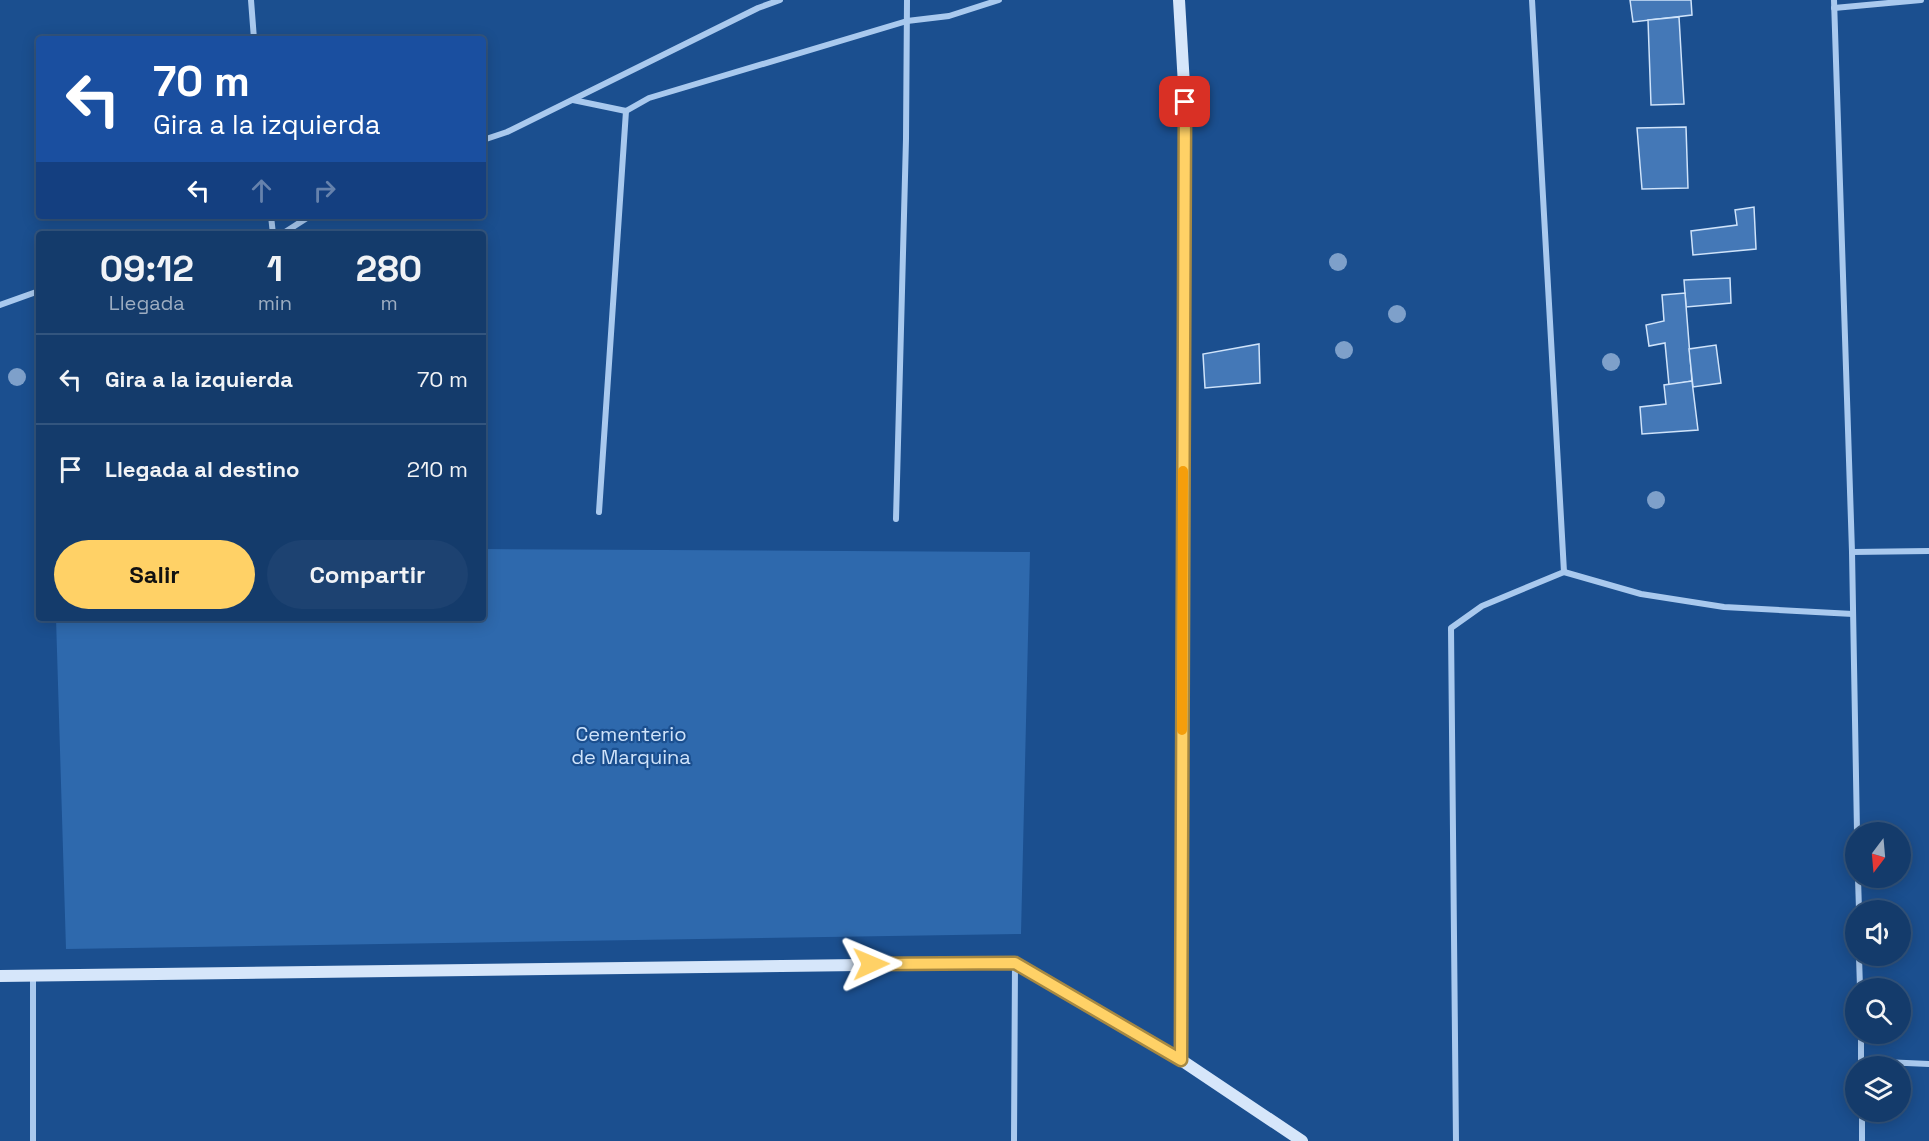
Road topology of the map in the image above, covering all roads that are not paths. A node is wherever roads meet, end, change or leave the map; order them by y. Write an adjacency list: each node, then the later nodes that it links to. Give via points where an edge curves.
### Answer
1 (250, 0): 13 (street)
2 (757, 0): 10 (street)
3 (780, 0): 10 (street)
4 (907, 0): 12 (street)
5 (999, 0): 12 (street, via 949,16)
6 (1179, 0): 31 (street, via 1185,102)
7 (1532, 0): 25 (street)
8 (1834, 0): 11 (street)
9 (1921, 0): 11 (street)
10 (758, 8): 14 (street)
11 (1834, 8): 24 (street)
12 (907, 21): 15 (street, via 649,98); 22 (street)
13 (254, 36)
14 (573, 100): 15 (street); 16 (street)
15 (627, 111): 21 (street)
16 (486, 139)
17 (305, 219): 18 (street)
18 (287, 231)
19 (36, 292): 20 (street)
20 (0, 304)
21 (599, 512)
22 (896, 519)
23 (1929, 551): 24 (street)
24 (1852, 552): 26 (street)
25 (1564, 572): 26 (street, via 1641,594 1724,607); 38 (street, via 1482,606 1451,628)
26 (1853, 614): 27 (street)
27 (1857, 822)
28 (1015, 963): 30 (street); 31 (street); 36 (street)
29 (0, 976): 30 (street)
30 (33, 976): 35 (street)
31 (1181, 1060): 37 (street)
32 (1911, 1064): 33 (street)
33 (1929, 1064)
34 (1862, 1122): 39 (street)
35 (33, 1141)
36 (1014, 1141)
37 (1302, 1141)
38 (1456, 1141)
39 (1862, 1141)

